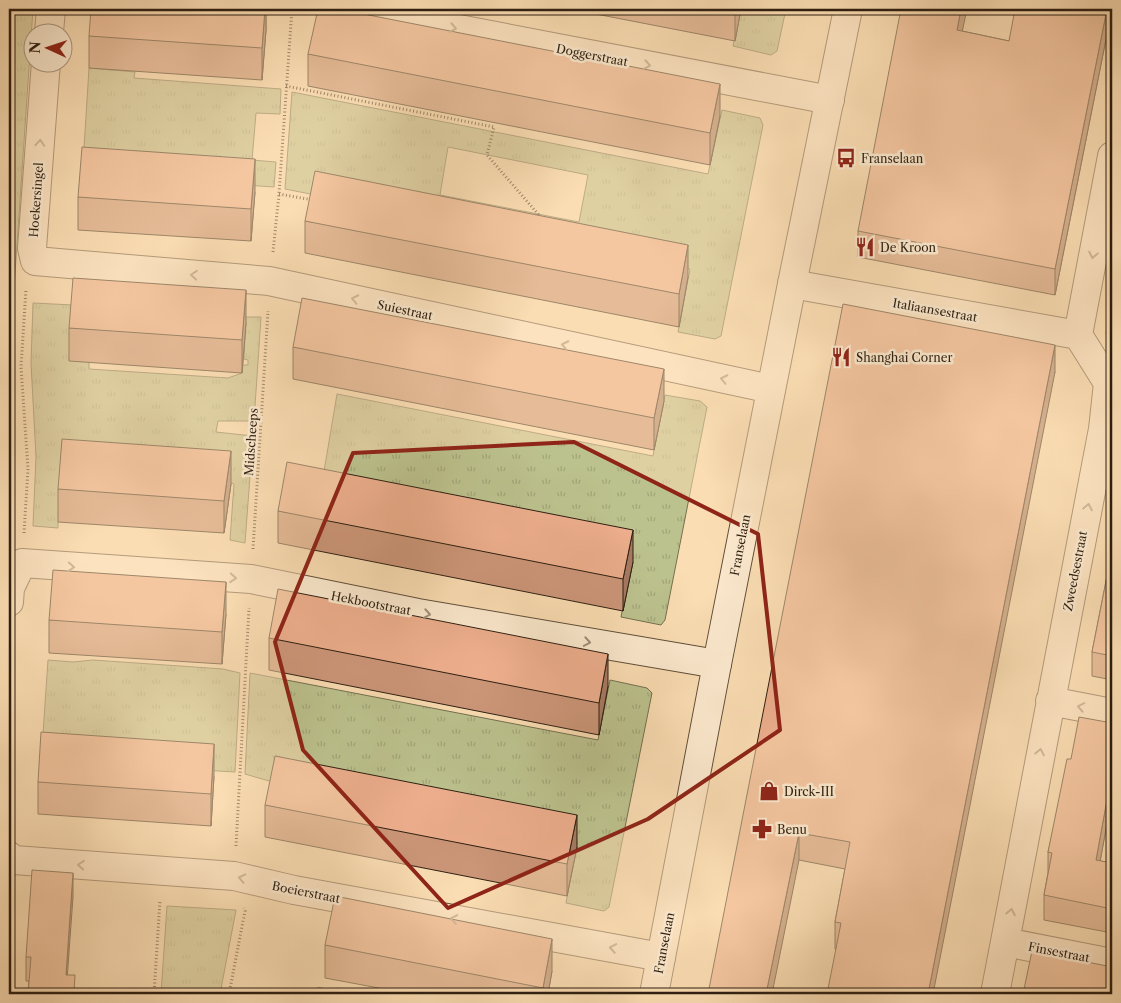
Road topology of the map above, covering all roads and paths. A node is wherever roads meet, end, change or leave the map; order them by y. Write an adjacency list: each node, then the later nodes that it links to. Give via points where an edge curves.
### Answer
1 (50, 9): 5 (street)
2 (292, 9): 7 (path, Midscheeps)
3 (354, 9): 8 (street, Doggerstraat, one-way to 8)
4 (848, 9): 8 (street, Franselaan)
5 (49, 22)
6 (45, 72): 13 (street, Hoekersingel, one-way to 6, via 32,248)
7 (286, 86): 10 (path, Midscheeps); 12 (path, via 494,127 487,155 538,214)
8 (830, 100): 15 (street, Franselaan)
9 (1112, 156): 16 (street, one-way to 16)
10 (279, 194): 11 (path); 14 (path, Midscheeps)
11 (318, 201)
12 (537, 224)
13 (35, 261): 14 (street, Suiestraat, one-way to 13); 19 (path, via 27,272 21,367 28,469)
14 (270, 281): 17 (street, Suiestraat, one-way to 14); 20 (path, Midscheeps)
15 (792, 284): 16 (street, Italiaansestraat); 17 (street, Franselaan)
16 (1078, 335): 18 (street, Zweedsestraat, via 1108,384)
17 (771, 389): 22 (street, Franselaan)
18 (1108, 430): 23 (street, Zweedsestraat, one-way to 18)
19 (22, 563): 20 (street, Hekbootstraat, one-way to 20); 21 (street, via 10,588)
20 (251, 579): 22 (street, Hekbootstraat, one-way to 22, via 418,613); 27 (path, Midscheeps)
21 (9, 602)
22 (716, 664): 29 (street, Franselaan)
23 (1050, 701): 24 (street, one-way to 23); 28 (street, Zweedsestraat, one-way to 23)
24 (1112, 713)
25 (9, 856): 26 (street, Boeierstraat, one-way to 25, via 14,860)
26 (162, 872): 27 (street, Boeierstraat); 31 (path)
27 (234, 876): 29 (street, Boeierstraat, one-way to 27, via 294,890); 32 (path, via 246,911)
28 (1005, 942): 30 (street, Finsestraat); 34 (street, Zweedsestraat)
29 (661, 957): 33 (street, Franselaan)
30 (1112, 963)
31 (154, 994)
32 (229, 994)
33 (654, 994)
34 (994, 994)

